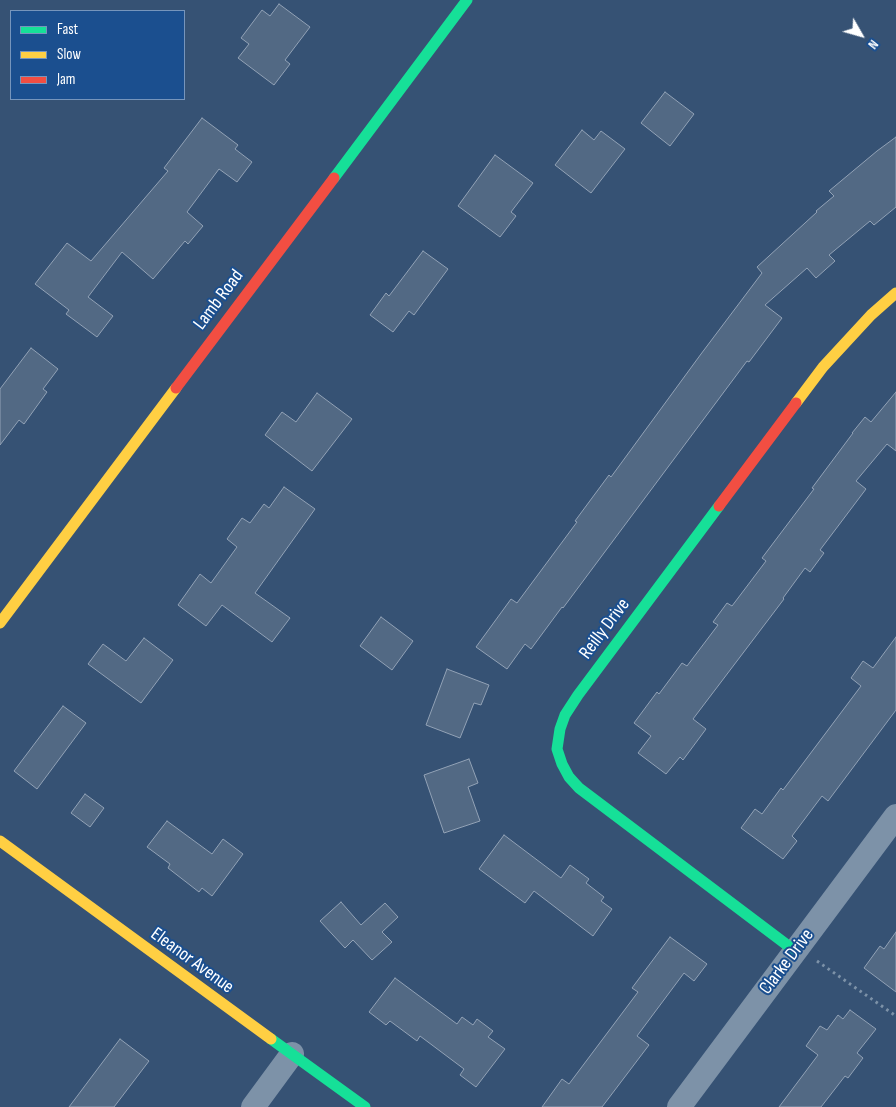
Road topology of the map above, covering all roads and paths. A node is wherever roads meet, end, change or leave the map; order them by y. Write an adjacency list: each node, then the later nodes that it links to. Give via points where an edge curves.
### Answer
1 (467, 0): 3 (street, Lamb Road)
2 (896, 293): 6 (street, Reilly Drive, via 823,367 578,696 560,729 557,749 569,777 579,788)
3 (0, 623)
4 (896, 816): 6 (street, Clarke Drive)
5 (0, 841): 8 (street, Eleanor Avenue)
6 (803, 954): 7 (path); 11 (street, Clarke Drive)
7 (896, 1016)
8 (292, 1054): 9 (street); 10 (street, Eleanor Avenue)
9 (253, 1107)
10 (365, 1107)
11 (678, 1107)

